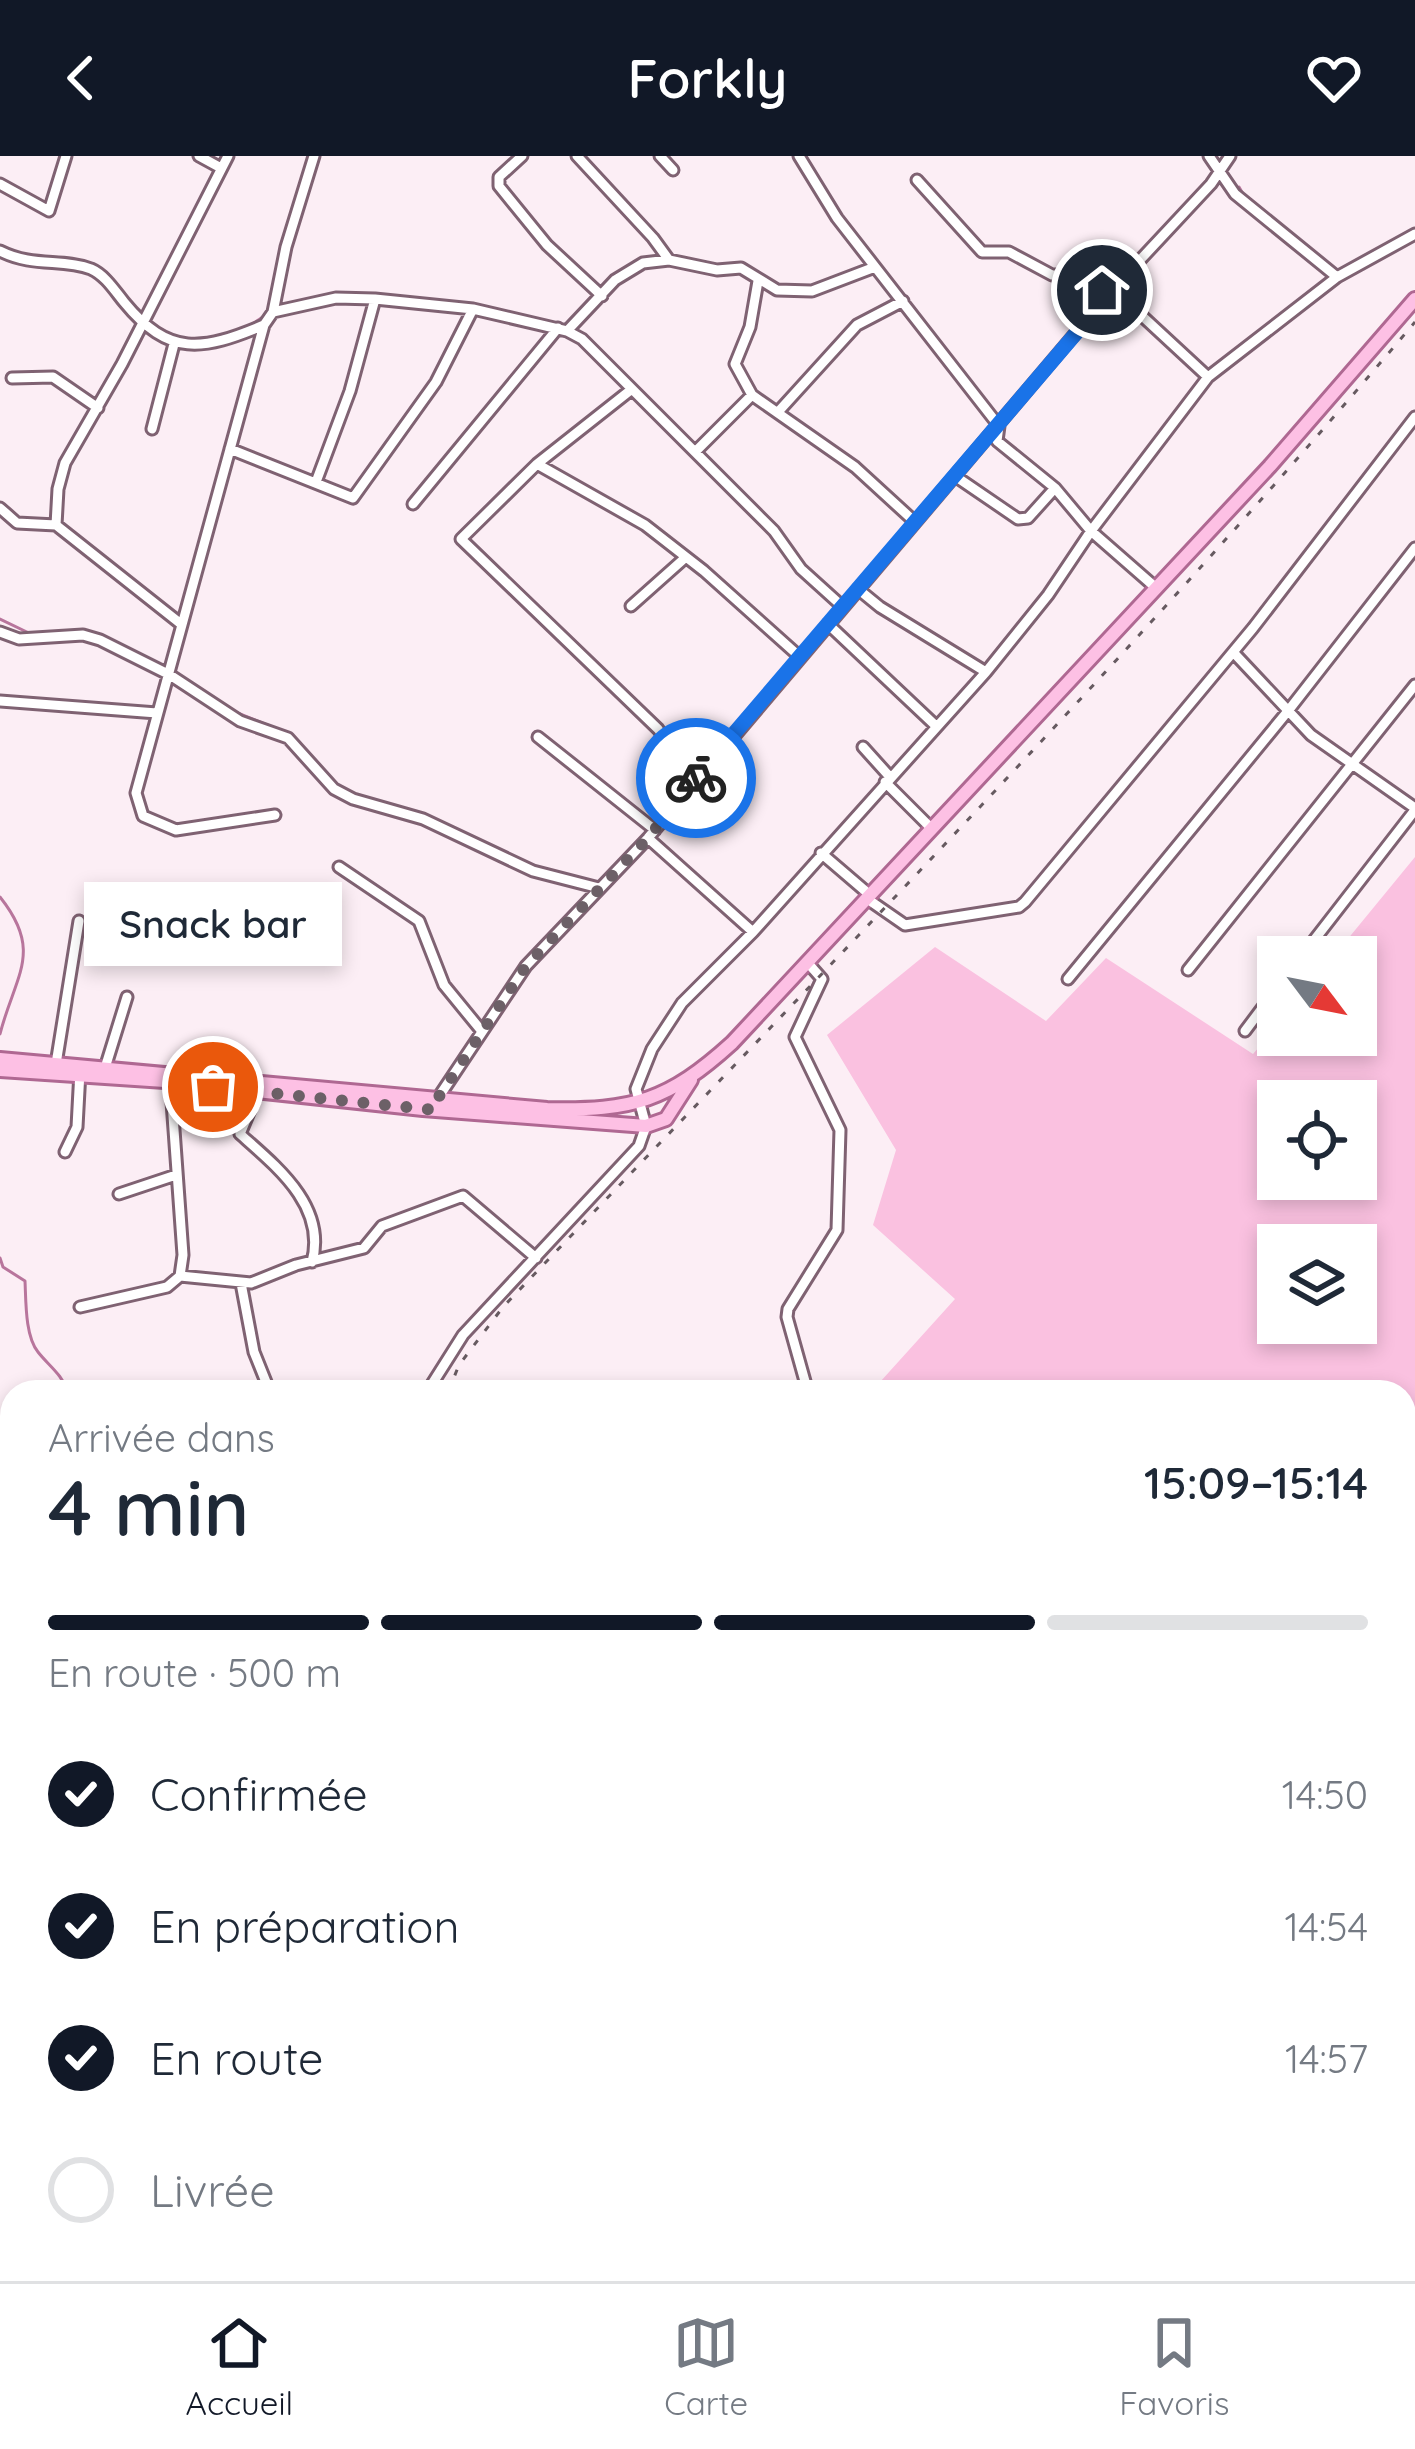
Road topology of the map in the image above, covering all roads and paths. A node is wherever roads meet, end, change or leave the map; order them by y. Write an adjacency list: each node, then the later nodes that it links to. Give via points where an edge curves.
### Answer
1 (66, 156): 15 (street, via 49,211)
2 (199, 156): 11 (street)
3 (228, 156): 11 (street)
4 (314, 156): 23 (street)
5 (522, 156): 24 (street, via 499,186)
6 (577, 156): 18 (street)
7 (660, 156): 12 (street)
8 (799, 156): 19 (street)
9 (1209, 156): 13 (street)
10 (1231, 156): 13 (street)
11 (221, 168): 31 (street)
12 (673, 170)
13 (1220, 172): 20 (street, via 1245,203); 22 (street)
14 (917, 180): 22 (street, via 982,252 1009,252 1054,276)
15 (0, 184)
16 (1415, 234): 20 (street)
17 (0, 251): 31 (street, via 91,269)
18 (668, 260): 21 (street, via 741,268); 24 (street, via 627,270)
19 (875, 267): 21 (street, via 812,291); 27 (street)
20 (1337, 277): 35 (street)
21 (758, 281): 38 (street, via 735,364)
22 (1113, 290): 35 (street); 42 (street)
23 (278, 296): 28 (street); 30 (street)
24 (602, 296): 33 (street)
25 (375, 298): 28 (street); 29 (street); 48 (street)
26 (1415, 299): 57 (main road)
27 (903, 301): 40 (street, via 857,325); 42 (street)
28 (291, 305): 30 (street)
29 (473, 309): 33 (street); 48 (street, via 436,382 353,499)
30 (273, 312): 32 (street)
31 (140, 323): 34 (street); 39 (street)
32 (264, 325): 34 (street, via 206,345); 44 (street)
33 (562, 330): 37 (street, via 582,338); 50 (street)
34 (174, 344): 43 (street)
35 (1208, 376): 54 (street)
36 (12, 378): 39 (street, via 63,381)
37 (632, 389): 45 (street); 46 (street)
38 (752, 395): 40 (street); 45 (street)
39 (98, 408): 53 (street, via 65,464)
40 (778, 412): 52 (street)
41 (1415, 417): 64 (street)
42 (999, 426): 47 (street); 49 (street, via 998,441)
43 (152, 429)
44 (230, 449): 48 (street); 61 (street)
45 (695, 452): 60 (street)
46 (537, 464): 56 (street); 76 (street, via 462,544 649,719)
47 (955, 476): 49 (street, via 1018,519); 52 (street)
48 (316, 482)
49 (1054, 488): 54 (street)
50 (413, 504)
51 (0, 508): 53 (street, via 16,523)
52 (915, 522): 58 (street)
53 (56, 524): 61 (street)
54 (1091, 531): 57 (street); 66 (street)
55 (1415, 548): 70 (street)
56 (686, 557): 59 (street); 65 (street)
57 (1155, 586): 80 (main road)
58 (858, 589): 60 (street); 66 (street)
59 (631, 606)
60 (843, 607): 62 (street)
61 (181, 624): 67 (street)
62 (828, 624): 65 (street); 72 (street)
63 (0, 632): 67 (street, via 19,639 82,635)
64 (1233, 652): 70 (street); 85 (street, via 1019,907 905,925)
65 (800, 656): 76 (street)
66 (986, 672): 72 (street)
67 (170, 675): 71 (street); 84 (street, via 240,721 288,738 353,800 423,820 532,871)
68 (1415, 685): 75 (street)
69 (0, 700): 71 (street)
70 (1288, 711): 75 (street); 91 (street)
71 (158, 712): 79 (street, via 138,782 142,816 176,830)
72 (936, 726): 77 (street)
73 (538, 737): 81 (street)
74 (863, 747): 77 (street)
75 (1351, 765): 78 (street); 90 (street)
76 (694, 780): 81 (street)
77 (887, 780): 80 (street); 82 (street)
78 (1415, 809): 88 (street)
79 (275, 815)
80 (932, 829): 85 (main road)
81 (651, 834): 84 (street); 87 (street)
82 (820, 854): 85 (street); 87 (street)
83 (339, 867): 94 (street, via 419,921 450,995)
84 (599, 888): 94 (street)
85 (868, 897): 89 (main road)
86 (79, 921): 97 (street)
87 (753, 932): 104 (street, via 661,1033)
88 (1317, 936)
89 (807, 962): 102 (main road); 118 (street, via 822,979 796,1043 826,1095 842,1146 837,1230 788,1309)
90 (1188, 970)
91 (1068, 980)
92 (128, 997): 98 (street)
93 (1257, 1015): 95 (street)
94 (480, 1029): 105 (street)
95 (1245, 1031)
96 (0, 1059): 97 (main road)
97 (56, 1064): 100 (main road)
98 (105, 1068): 100 (main road); 101 (main road)
99 (0, 1070): 100 (main road)
100 (80, 1071): 101 (main road); 108 (street, via 76,1135)
101 (169, 1078): 103 (main road); 105 (main road); 109 (street)
102 (692, 1079): 104 (main road); 107 (main road, via 666,1119)
103 (258, 1091): 105 (main road); 112 (street, via 240,1134 303,1201 314,1228)
104 (638, 1101): 106 (main road); 107 (street)
105 (435, 1105): 106 (main road)
106 (582, 1115): 107 (main road)
107 (646, 1126): 111 (street, via 634,1153)
108 (65, 1152)
109 (176, 1175): 110 (street); 113 (street)
110 (118, 1194)
111 (536, 1258): 112 (street, via 463,1196 382,1226 364,1248); 117 (street, via 464,1335)
112 (313, 1262): 114 (street)
113 (180, 1276): 114 (street); 115 (street, via 167,1287)
114 (241, 1283): 116 (street)
115 (80, 1306)
116 (265, 1380)
117 (435, 1380)
118 (805, 1380)

